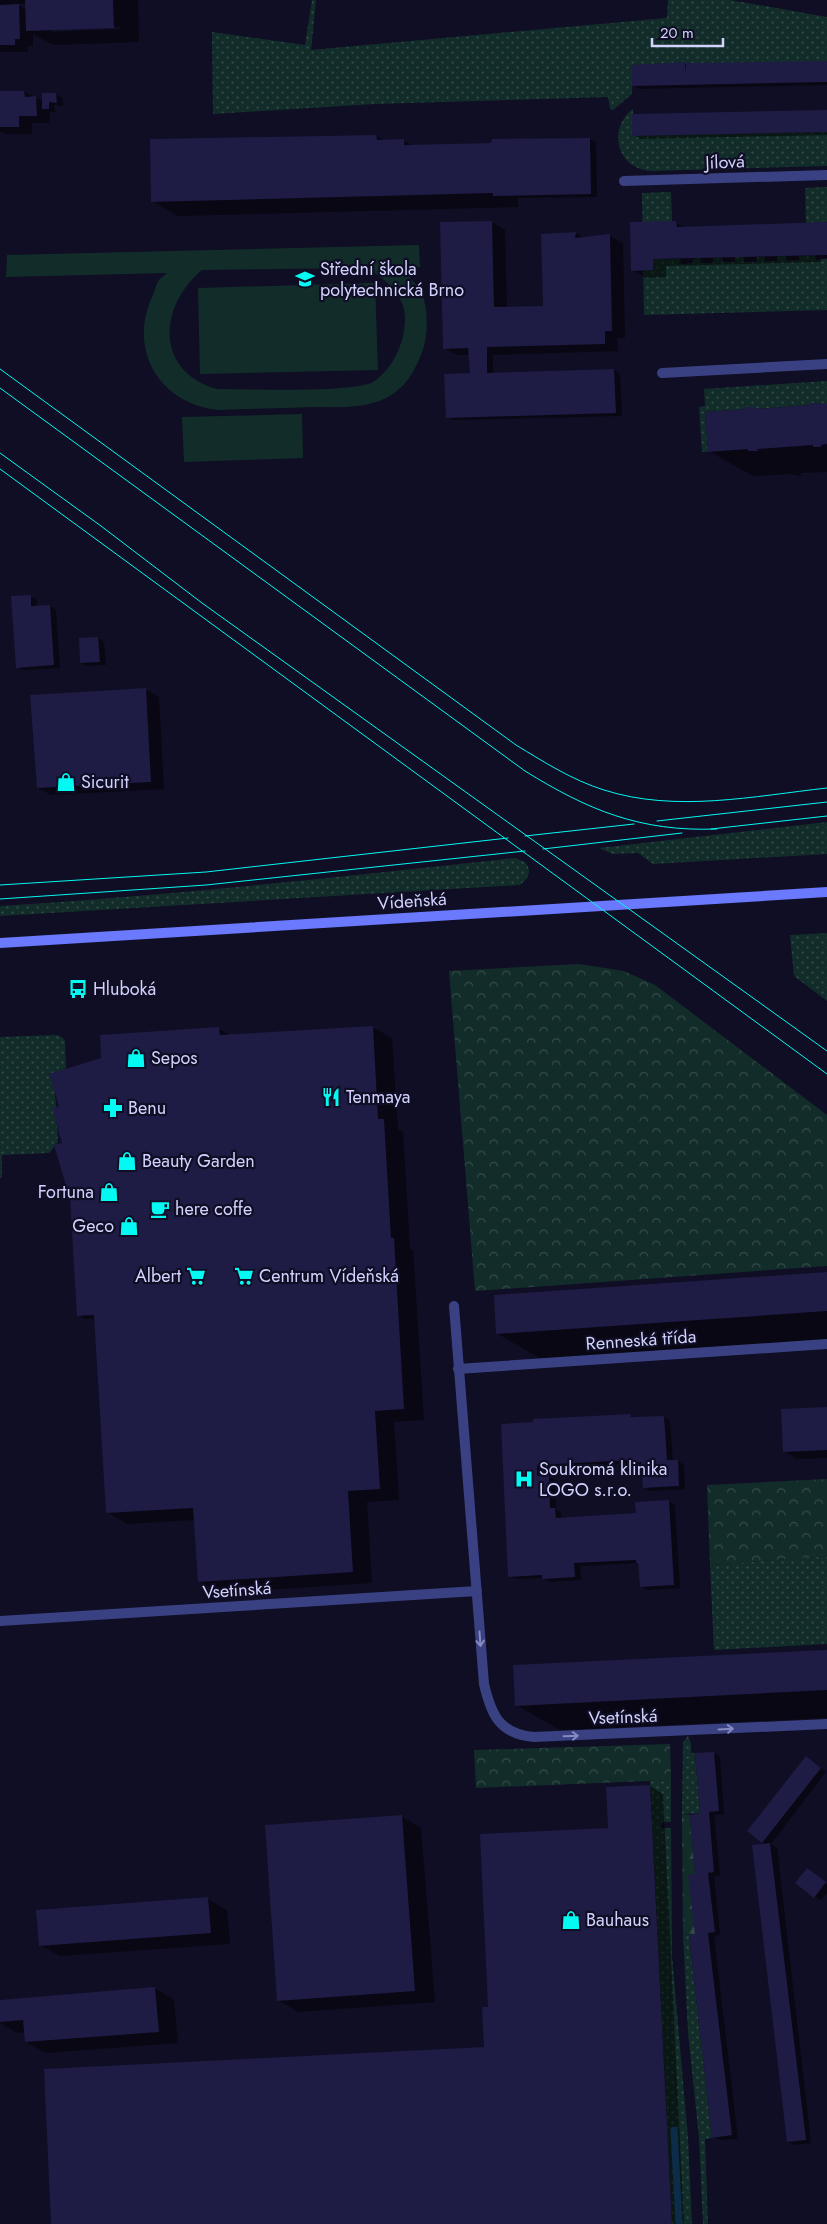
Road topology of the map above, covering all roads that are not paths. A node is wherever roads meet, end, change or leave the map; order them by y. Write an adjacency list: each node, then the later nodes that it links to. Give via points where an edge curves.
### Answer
1 (827, 174): 2 (street, Jílová)
2 (624, 181)
3 (827, 364): 4 (street)
4 (662, 373)
5 (827, 892): 6 (main road, Vídeňská)
6 (0, 944)
7 (454, 1306): 9 (street, Vsetínská)
8 (827, 1344): 9 (street, Renneská třída)
9 (458, 1369): 10 (street, Vsetínská)
10 (476, 1591): 11 (street, Vsetínská); 12 (street, Vsetínská, one-way to 12, via 489,1707 501,1724 522,1736)
11 (0, 1621)
12 (827, 1724)

